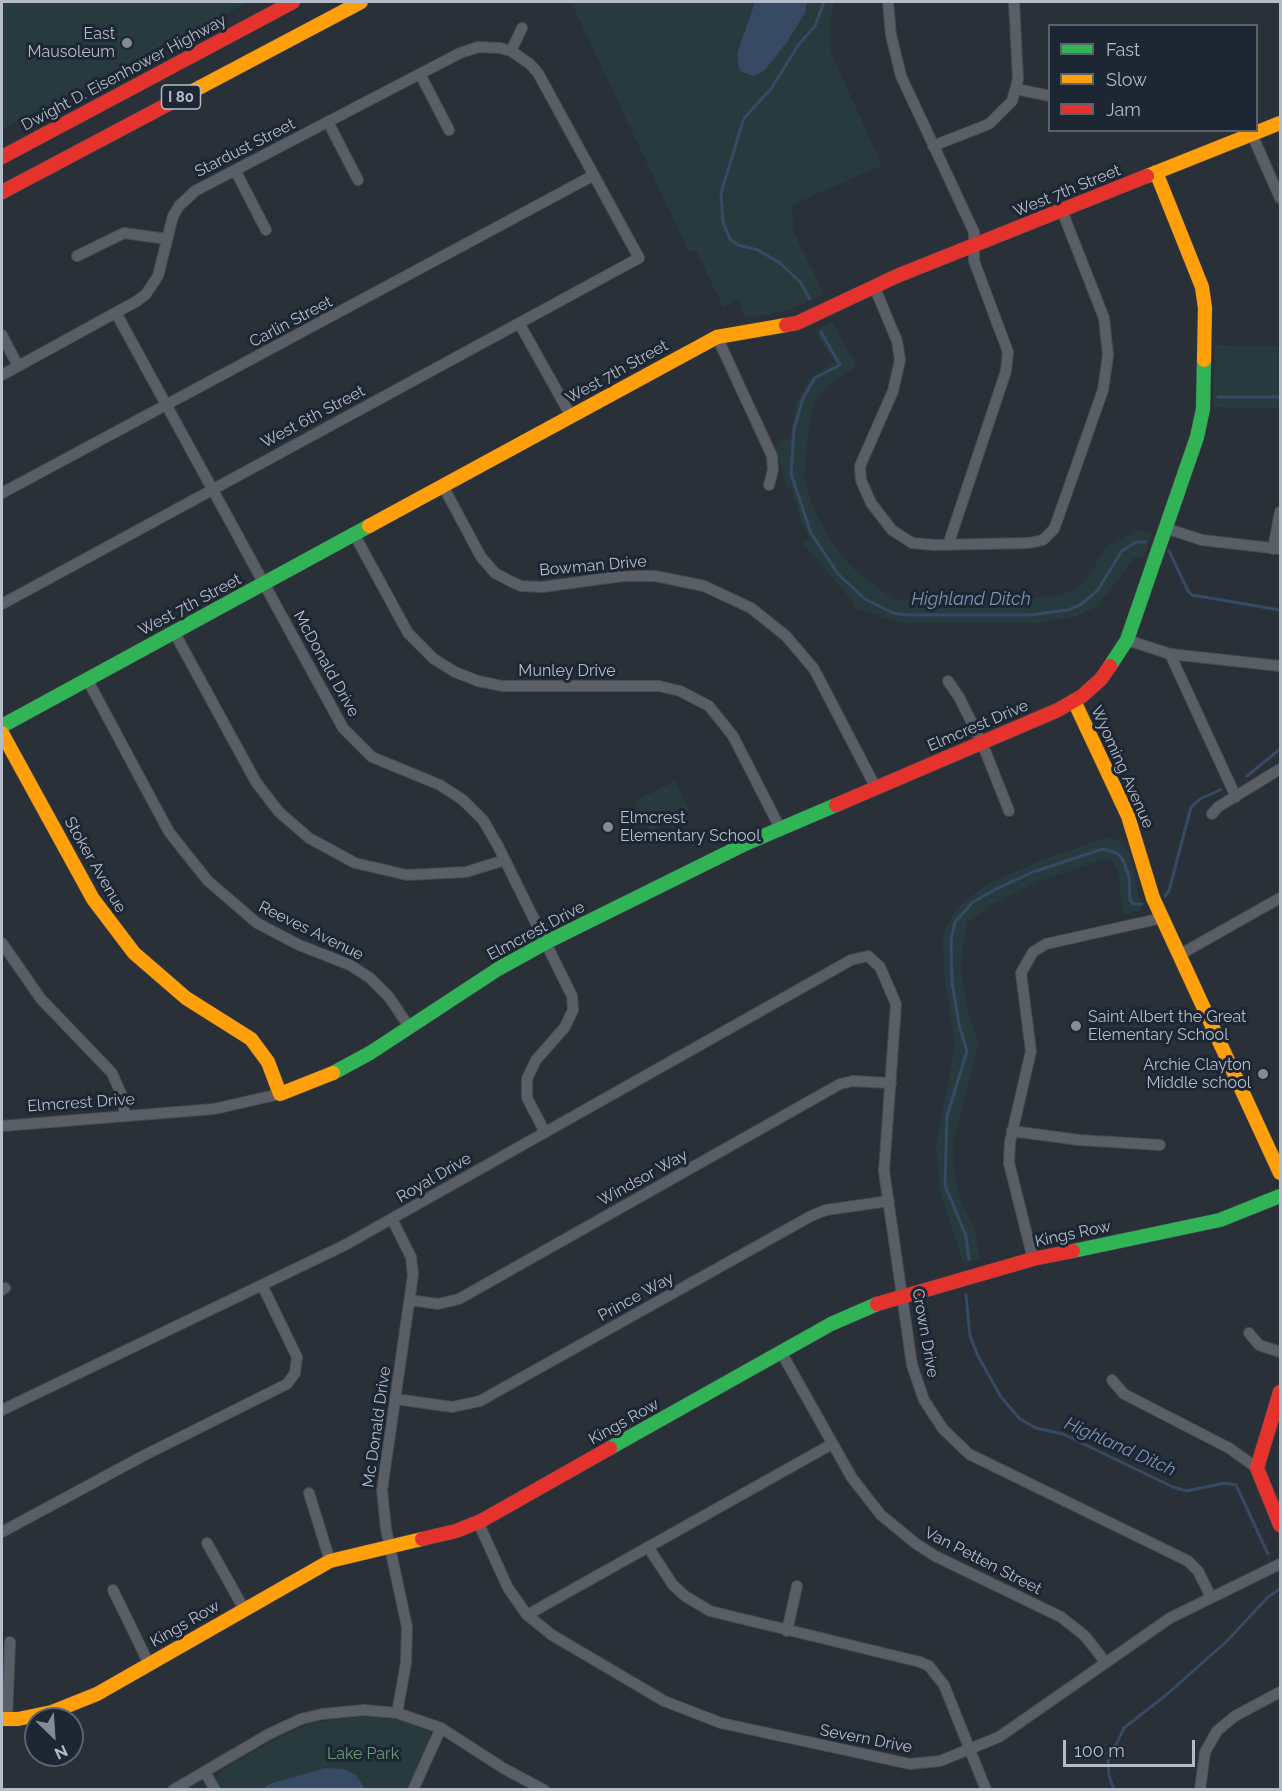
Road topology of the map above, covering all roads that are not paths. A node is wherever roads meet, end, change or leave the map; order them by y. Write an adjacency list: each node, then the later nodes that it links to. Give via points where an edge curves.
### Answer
1 (293, 2): 16 (main road, Dwight D. Eisenhower Highway / I 80)
2 (361, 2): 21 (main road, I 80)
3 (888, 2): 15 (street, via 895,56)
4 (1014, 2): 8 (street)
5 (522, 28): 6 (street)
6 (511, 51): 7 (street, Stardust Street, via 478,47); 19 (street, via 538,73)
7 (420, 74): 10 (street, Stardust Street); 12 (street)
8 (1016, 89): 9 (street); 15 (street, via 998,118)
9 (1048, 96)
10 (328, 122): 17 (street, Stardust Street); 20 (street)
11 (1281, 123): 13 (main road, West 7th Street)
12 (449, 130)
13 (1258, 130)
14 (1251, 132): 18 (main road, West 7th Street); 22 (street)
15 (933, 146): 26 (street, via 974,232)
16 (2, 157)
17 (235, 170): 24 (street); 25 (street, Stardust Street, via 186,198 173,216)
18 (1156, 172): 23 (main road, West 7th Street); 42 (main road, Wyoming Avenue, via 1199,278 1205,308 1201,423)
19 (594, 175): 30 (street, West 6th Street, via 639,258); 35 (street, Carlin Street)
20 (358, 180)
21 (2, 192)
22 (1281, 198)
23 (1062, 211): 26 (main road, West 7th Street); 44 (street, via 1104,318 1108,355 1102,390 1058,521 1049,535 1029,543)
24 (266, 230)
25 (167, 239): 27 (street, via 124,233); 29 (street, Stardust Street, via 153,286)
26 (974, 245): 28 (main road, West 7th Street); 44 (street, via 974,261 1005,342 1008,361)
27 (77, 256)
28 (874, 286): 32 (main road, West 7th Street, via 797,323); 44 (street, via 897,341 900,360 893,391 862,459 861,480 871,503 898,535 922,545)
29 (116, 313): 33 (street, Stardust Street); 35 (street, McDonald Drive)
30 (519, 323): 36 (street); 39 (street, West 6th Street)
31 (2, 335): 33 (street)
32 (717, 337): 36 (main road, West 7th Street); 37 (street, via 772,456)
33 (18, 366): 34 (street, Stardust Street)
34 (2, 375)
35 (167, 406): 39 (street, McDonald Drive); 40 (street, Carlin Street)
36 (571, 416): 38 (main road, West 7th Street)
37 (769, 485)
38 (443, 486): 43 (main road, West 7th Street); 59 (street, Bowman Drive, via 487,566 521,586 655,576 686,580 721,592 764,617 814,669)
39 (212, 489): 46 (street, McDonald Drive); 47 (street, West 6th Street)
40 (2, 493)
41 (1281, 512): 45 (street)
42 (1166, 528): 45 (street, via 1202,540); 49 (main road, Wyoming Avenue)
43 (354, 534): 46 (main road, West 7th Street); 63 (street, Munley Drive, via 408,633 434,659 455,672 502,686 659,686 680,691 709,706 733,736)
44 (948, 545)
45 (1277, 549)
46 (264, 583): 48 (main road, West 7th Street); 64 (street, McDonald Drive, via 350,738 372,757 440,785 463,800 489,830)
47 (2, 603)
48 (174, 632): 52 (main road, West 7th Street); 64 (street, via 256,782 279,812 309,838 356,863 407,875 454,874)
49 (1127, 640): 50 (street); 54 (main road, Wyoming Avenue, via 1101,679)
50 (1170, 654): 51 (street); 60 (street)
51 (1281, 666)
52 (87, 680): 55 (main road, West 7th Street); 71 (street, Reeves Avenue, via 170,832 208,881 257,923 370,978)
53 (948, 681): 57 (street)
54 (1074, 701): 57 (main road, Elmcrest Drive); 66 (main road, Wyoming Avenue, via 1128,816)
55 (2, 726)
56 (2, 733): 73 (main road, Stoker Avenue, via 109,923 134,953 172,987 251,1039 268,1062)
57 (982, 743): 59 (main road, Elmcrest Drive); 61 (street)
58 (1281, 769): 60 (street)
59 (876, 788): 63 (main road, Elmcrest Drive)
60 (1236, 797): 62 (street)
61 (1009, 811)
62 (1212, 814)
63 (780, 828): 67 (main road, Elmcrest Drive)
64 (505, 860): 67 (street, McDonald Drive)
65 (1281, 898): 69 (street)
66 (1162, 918): 69 (main road, Wyoming Avenue); 76 (street, via 1052,942 1028,958 1020,982 1031,1051)
67 (547, 942): 71 (main road, Elmcrest Drive); 77 (street, McDonald Drive, via 573,1002 565,1027 536,1060 527,1079 527,1098)
68 (2, 943): 74 (street, via 41,999 112,1073)
69 (1179, 955): 79 (main road, Wyoming Avenue)
70 (872, 957): 72 (street, Crown Drive, via 887,978 896,1004); 77 (street, Royal Drive, via 851,960)
71 (410, 1027): 73 (main road, Elmcrest Drive, via 352,1064)
72 (891, 1083): 81 (street, Crown Drive, via 884,1161); 86 (street, Windsor Way, via 840,1084 459,1299 438,1304)
73 (280, 1094): 74 (street, Elmcrest Drive, via 214,1109)
74 (125, 1116): 75 (street, Elmcrest Drive)
75 (2, 1126)
76 (1012, 1131): 78 (street); 83 (street, via 1009,1163)
77 (545, 1132): 82 (street, Royal Drive)
78 (1160, 1145)
79 (1281, 1173)
80 (1281, 1196): 83 (main road, Kings Row, via 1221,1220)
81 (889, 1201): 85 (street, Crown Drive); 92 (street, Prince Way, via 826,1210 811,1216 480,1401 452,1407)
82 (392, 1219): 84 (street, Royal Drive); 86 (street, Mc Donald Drive, via 411,1257)
83 (1033, 1259): 85 (main road, Kings Row)
84 (262, 1285): 93 (street, Royal Drive); 99 (street, via 297,1357 295,1373 287,1384)
85 (903, 1296): 88 (main road, Kings Row, via 851,1313); 107 (street, Crown Drive, via 917,1383 933,1415 955,1442 985,1464 1188,1561 1198,1571)
86 (410, 1300): 92 (street, Mc Donald Drive)
87 (1249, 1334): 89 (street, via 1259,1345)
88 (781, 1352): 94 (street, Van Petten Street); 97 (main road, Kings Row)
89 (1281, 1352)
90 (1112, 1380): 95 (street, via 1124,1394 1229,1448)
91 (1281, 1392): 95 (main road)
92 (396, 1399): 101 (street, Mc Donald Drive, via 382,1490)
93 (2, 1410)
94 (832, 1444): 102 (street); 112 (street, Van Petten Street, via 866,1497 897,1530 935,1556 1061,1617 1086,1636)
95 (1257, 1467): 98 (main road)
96 (309, 1493): 103 (street)
97 (478, 1522): 101 (main road, Kings Row, via 456,1531); 109 (street, Severn Drive, via 508,1588)
98 (1281, 1525)
99 (2, 1532)
100 (207, 1543): 108 (street)
101 (389, 1545): 103 (main road, Kings Row); 115 (street, Mc Donald Drive, via 404,1604 408,1640)
102 (648, 1547): 109 (street); 110 (street, via 673,1585 697,1605 724,1616)
103 (330, 1561): 108 (main road, Kings Row)
104 (1281, 1564): 107 (street, Severn Drive)
105 (797, 1586): 110 (street)
106 (114, 1590): 113 (street)
107 (1211, 1597): 112 (street, Severn Drive, via 1170,1618)
108 (244, 1609): 113 (main road, Kings Row)
109 (527, 1615): 118 (street, Severn Drive, via 552,1635 664,1701 705,1719 896,1763 925,1764)
110 (787, 1631): 118 (street, via 929,1666 944,1685)
111 (10, 1642): 116 (street)
112 (1106, 1663): 118 (street, Severn Drive, via 1015,1729)
113 (149, 1664): 116 (main road, Kings Row, via 66,1708)
114 (1281, 1692): 125 (street, via 1234,1716 1217,1731 1205,1752)
115 (397, 1713): 117 (street); 119 (street, via 343,1711 301,1719)
116 (4, 1719)
117 (441, 1728): 122 (street); 123 (street)
118 (970, 1749): 124 (street)
119 (205, 1772): 120 (street); 121 (street)
120 (173, 1790)
121 (215, 1790)
122 (413, 1790)
123 (544, 1790)
124 (986, 1790)
125 (1200, 1790)

